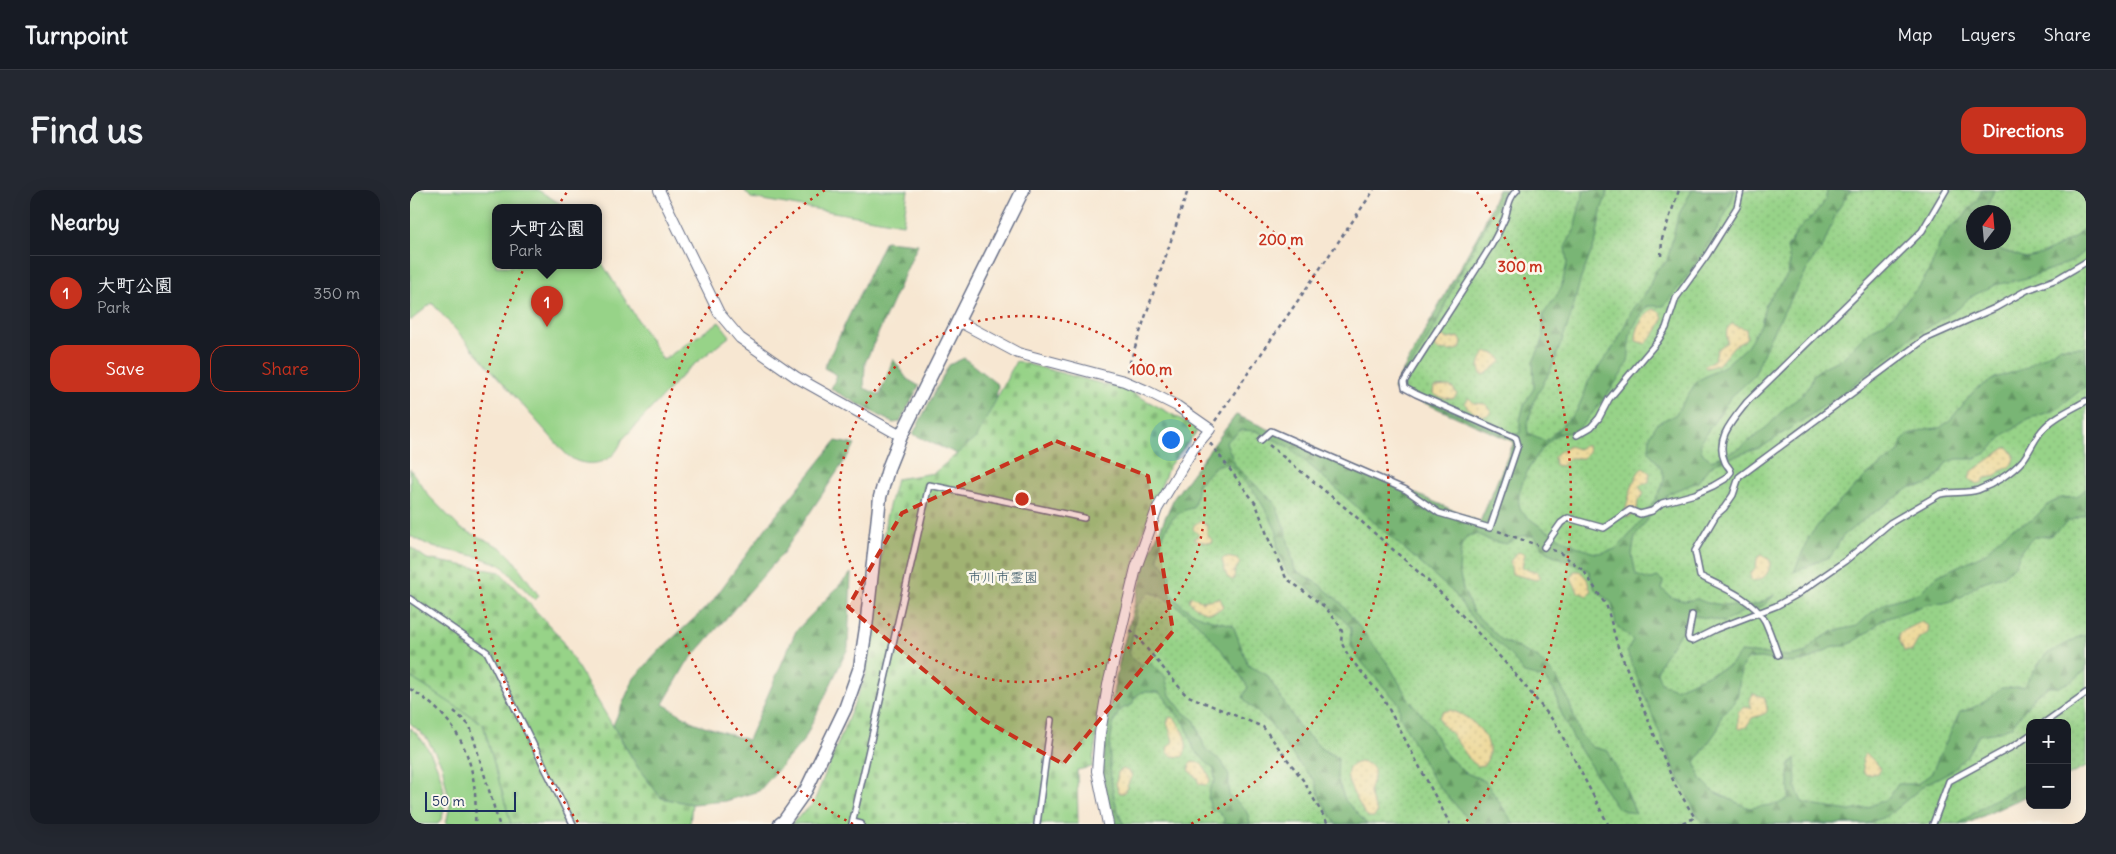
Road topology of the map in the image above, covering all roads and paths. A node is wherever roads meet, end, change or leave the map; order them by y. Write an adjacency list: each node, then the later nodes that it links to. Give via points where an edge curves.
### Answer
1 (659, 190): 16 (street, via 719,313 740,338 796,377)
2 (1023, 190): 11 (street)
3 (1188, 190): 12 (path)
4 (1374, 190): 14 (path)
5 (1517, 190): 19 (lane, via 1512,194 1504,219 1468,285 1457,297 1404,382 1404,388 1516,438 1518,445)
6 (1680, 190): 9 (path, via 1662,239)
7 (1741, 190): 15 (lane, via 1737,207 1676,298 1666,328 1657,342 1609,399 1599,418)
8 (1946, 190): 20 (lane, via 1922,231 1741,409 1725,430 1725,463 1731,468 1725,479 1695,494 1662,503 1652,511 1640,514 1630,510 1604,528 1568,518)
9 (1660, 256)
10 (2086, 262): 22 (lane, via 2057,279 1925,339 1738,477 1733,495 1716,515 1695,551 1700,576 1736,594)
11 (958, 321): 12 (street, via 1018,353); 16 (street)
12 (1124, 381): 14 (street, via 1178,406)
13 (2086, 401): 22 (lane, via 2047,425 2022,461 2004,476 1978,490 1940,494 1890,523 1845,561 1796,595)
14 (1207, 432): 24 (street, via 1193,448 1157,509 1136,568); 41 (path, via 1256,504 1286,578 1325,607 1340,626 1341,642 1349,657 1382,698)
15 (1577, 435)
16 (901, 436): 36 (street, via 880,497 860,667 845,709 806,790)
17 (1261, 440): 19 (lane, via 1271,431 1406,490 1439,512); 42 (path, via 1424,577 1512,670 1556,724)
18 (1084, 518): 32 (lane, via 929,485)
19 (1490, 528): 20 (path)
20 (1544, 548): 43 (path, via 1558,552 1584,570 1607,607 1618,647 1676,785 1695,818)
21 (410, 599): 35 (lane, via 487,652)
22 (1758, 612): 23 (lane, via 1692,641 1688,637); 25 (lane, via 1765,621)
23 (1692, 615)
24 (1123, 621): 39 (street, via 1108,685 1097,771); 40 (path, via 1186,695 1264,727 1303,780)
25 (1778, 655)
26 (410, 689): 33 (path, via 449,720 457,732 476,788)
27 (2086, 693): 29 (lane)
28 (454, 711): 34 (path, via 470,726)
29 (2050, 719)
30 (1051, 720): 38 (lane)
31 (2026, 738): 44 (lane, via 1949,781)
32 (853, 823): 37 (lane)
33 (475, 824)
34 (499, 824)
35 (573, 824)
36 (780, 824)
37 (861, 824)
38 (1037, 824)
39 (1108, 824)
40 (1328, 824)
41 (1450, 824)
42 (1608, 824)
43 (1678, 824)
44 (1933, 824)

